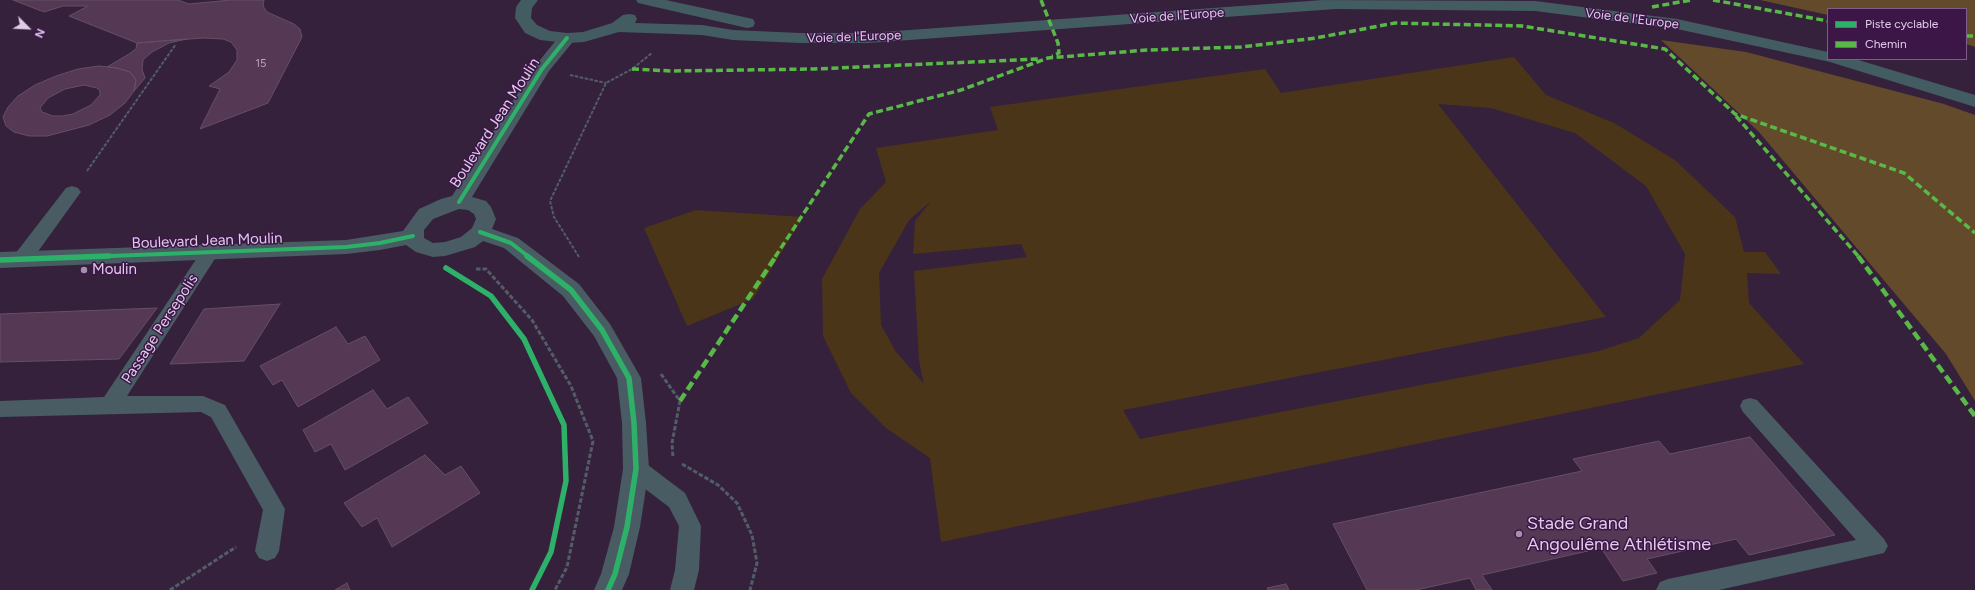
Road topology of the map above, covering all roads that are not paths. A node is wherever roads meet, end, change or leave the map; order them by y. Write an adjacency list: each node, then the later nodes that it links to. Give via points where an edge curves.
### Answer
1 (530, 0): 6 (main road, Voie de l'Europe, via 524,7 524,18 531,29 546,36)
2 (644, 0): 3 (main road, Voie de l'Europe, via 738,22 806,27 868,25); 5 (main road, Voie de l'Europe, via 636,14)
3 (1187, 0)
4 (1603, 0): 7 (main road, Voie de l'Europe, via 1673,9)
5 (618, 27): 6 (main road, Voie de l'Europe, via 584,37); 8 (main road, Voie de l'Europe, via 702,30 748,36 868,38 1336,4 1527,6 1677,24)
6 (567, 38): 14 (street, Boulevard Jean Moulin, via 542,69)
7 (1827, 44)
8 (1827, 57)
9 (1840, 60): 12 (main road)
10 (1884, 60): 11 (main road)
11 (1975, 87)
12 (1975, 101)
13 (72, 192): 18 (lane)
14 (459, 202): 15 (street, via 479,206 484,212 486,219); 16 (street, via 426,214 414,229)
15 (480, 232): 16 (street, via 468,242 433,250 416,243); 23 (street, via 511,243 538,263 571,290 602,330 628,378 634,423)
16 (413, 236): 17 (street, Boulevard Jean Moulin, via 380,244)
17 (209, 254): 18 (street, Boulevard Jean Moulin); 20 (lane, Passage Persepolis)
18 (22, 259): 19 (street, Boulevard Jean Moulin)
19 (0, 260)
20 (110, 405): 22 (lane, Passage Persepolis); 24 (lane, Passage Persepolis, via 203,404 218,411 274,509)
21 (1750, 406): 27 (lane, via 1876,546)
22 (0, 409)
23 (636, 469): 25 (street, via 627,527 615,574); 26 (lane, via 677,500 690,526 687,570)
24 (267, 551)
25 (608, 590)
26 (682, 590)
27 (1668, 590)

